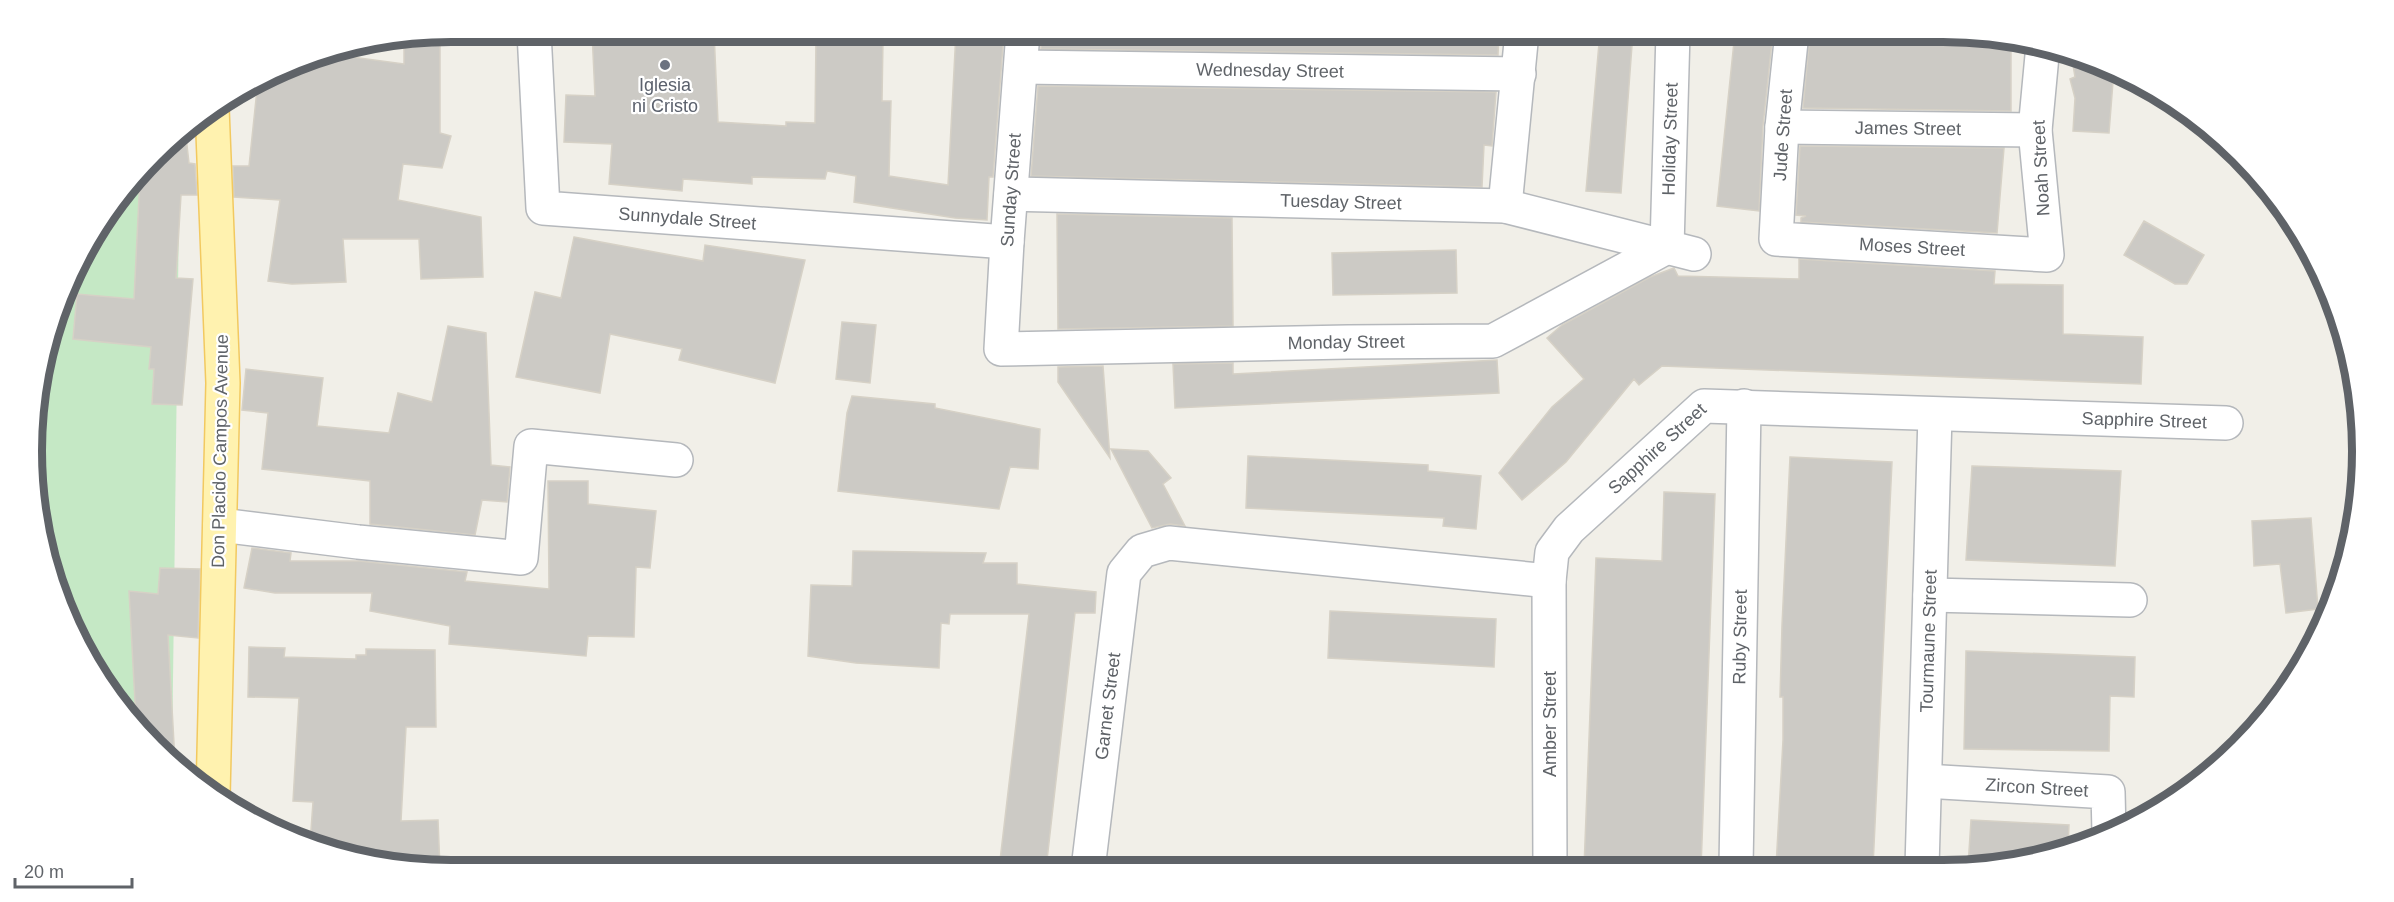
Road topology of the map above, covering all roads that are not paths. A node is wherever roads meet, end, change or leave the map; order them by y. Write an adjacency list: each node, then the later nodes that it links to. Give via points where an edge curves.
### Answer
1 (535, 42): 15 (street, Sunnydale Street, via 543,208)
2 (1022, 42): 7 (street, Sunday Street)
3 (1521, 42): 8 (street)
4 (1673, 42): 16 (street, Holiday Street)
5 (1791, 42): 10 (street, Jude Street)
6 (2042, 54): 11 (street, Noah Street)
7 (1021, 67): 8 (street, Wednesday Street); 12 (street, Sunday Street)
8 (1518, 74): 13 (street)
9 (212, 119): 23 (main road, Don Placido Campos Avenue, via 223,383)
10 (1782, 127): 11 (street, James Street); 14 (street, Jude Street)
11 (2036, 130): 17 (street, Noah Street)
12 (1011, 194): 13 (street, Tuesday Street); 15 (street, Sunday Street)
13 (1505, 206): 16 (street, Tuesday Street)
14 (1776, 238): 17 (street, Moses Street)
15 (1007, 242): 18 (street, Sunday Street)
16 (1681, 251): 18 (street, Monday Street, via 1492,341)
17 (2047, 255)
18 (1001, 349)
19 (1744, 406): 20 (street, Sapphire Street); 24 (street, Sapphire Street, via 1704,406 1569,529 1552,552); 32 (street, Ruby Street)
20 (1935, 415): 21 (street, Sapphire Street); 25 (street, Tourmaune Street)
21 (2226, 423)
22 (676, 460): 23 (street, via 531,446 520,558)
23 (220, 525): 28 (main road, Don Placido Campos Avenue)
24 (1549, 581): 30 (street, Garnet Street, via 1169,543 1142,551 1124,573); 31 (street, Amber Street)
25 (1930, 595): 26 (street); 27 (street, Tourmaune Street)
26 (2130, 600)
27 (1925, 781): 29 (street, Zircon Street, via 2108,792); 33 (street, Tourmaune Street)
28 (213, 783)
29 (2109, 825)
30 (1089, 860)
31 (1550, 860)
32 (1736, 860)
33 (1922, 860)

